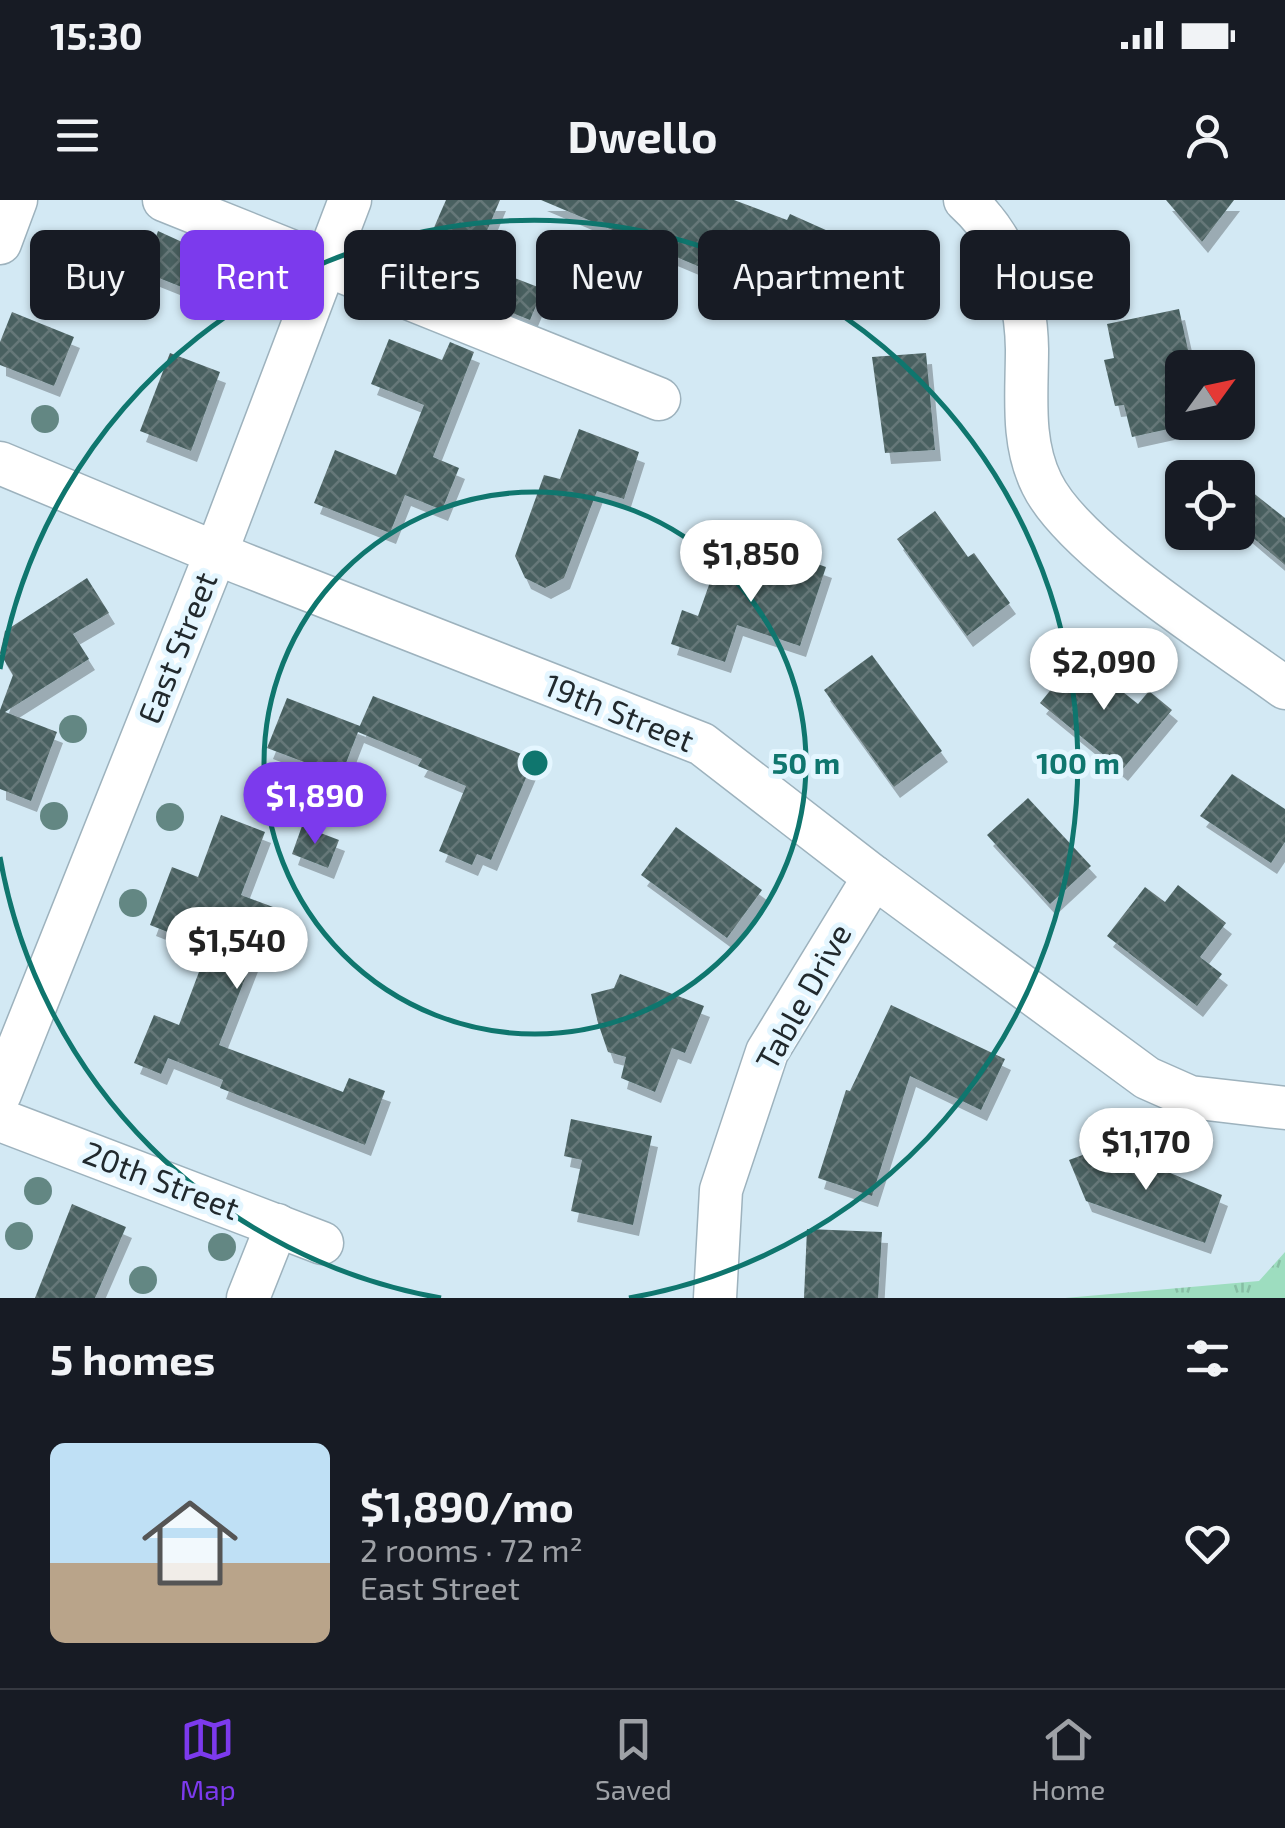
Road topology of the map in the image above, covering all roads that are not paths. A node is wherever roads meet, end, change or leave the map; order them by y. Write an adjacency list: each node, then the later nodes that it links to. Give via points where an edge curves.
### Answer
1 (16, 200): 5 (street)
2 (164, 200): 6 (street)
3 (350, 200): 6 (street, East Street)
4 (965, 200): 10 (street, via 982,215 1016,273 1027,346 1025,419 1042,485 1092,544)
5 (0, 242)
6 (325, 266): 7 (street); 9 (street, East Street)
7 (659, 399)
8 (0, 463): 9 (street, 19th Street)
9 (216, 553): 11 (street, 19th Street, via 702,744); 12 (street, East Street)
10 (1285, 688)
11 (874, 877): 13 (street, 19th Street, via 1147,1078 1190,1097); 18 (street, Table Drive, via 767,1052 721,1190)
12 (0, 1094)
13 (1285, 1108)
14 (0, 1120): 15 (street, 20th Street)
15 (277, 1225): 16 (street, 20th Street); 17 (street)
16 (322, 1243)
17 (248, 1298)
18 (715, 1298)

